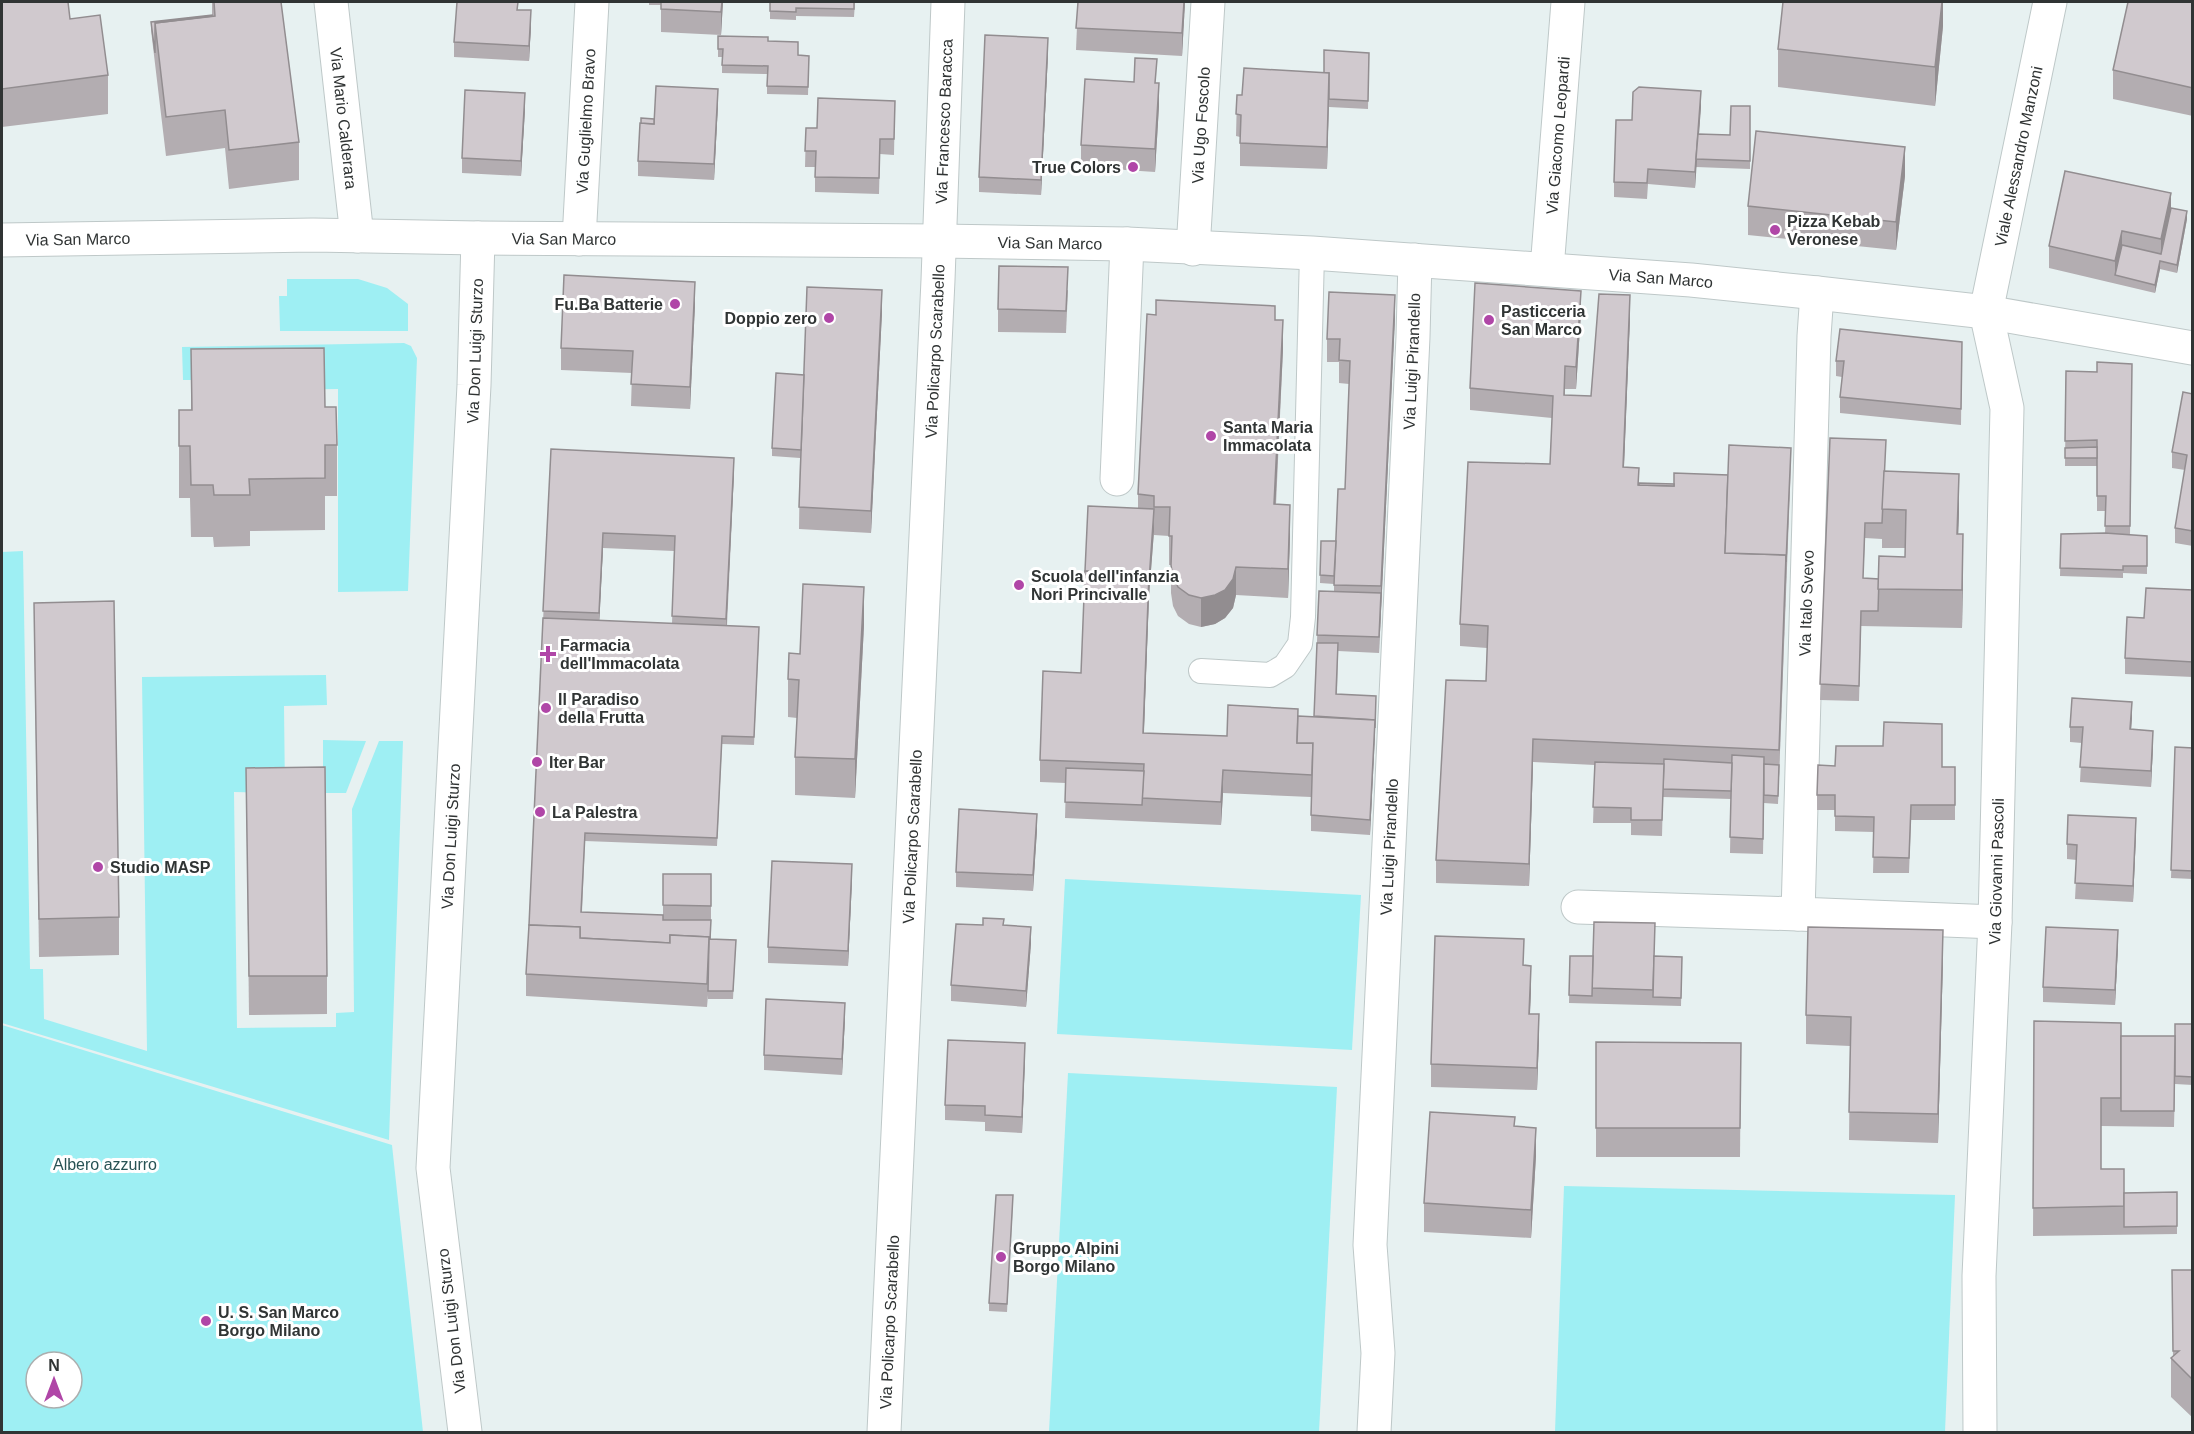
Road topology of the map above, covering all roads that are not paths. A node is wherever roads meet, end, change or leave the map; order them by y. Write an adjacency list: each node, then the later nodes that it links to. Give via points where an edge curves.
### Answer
1 (331, 2): 7 (street, Via Mario Calderara)
2 (592, 2): 9 (street, Via Guglielmo Bravo)
3 (948, 2): 11 (street, Via Francesco Baracca)
4 (1208, 2): 13 (street, Via Ugo Foscolo)
5 (2050, 2): 18 (street, Viale Alessandro Manzoni)
6 (1567, 11): 16 (street, Via Giacomo Leopardi)
7 (357, 236): 8 (street, Via San Marco); 10 (street, Via San Marco)
8 (478, 238): 9 (street, Via San Marco); 25 (street, Via Don Luigi Sturzo, via 474,385 433,1168)
9 (579, 239): 11 (street, Via San Marco)
10 (2, 240)
11 (939, 241): 12 (street, Via San Marco); 26 (street, Via Policarpo Scarabello)
12 (1127, 244): 13 (street, Via San Marco); 20 (street, Via San Marco)
13 (1193, 249): 14 (street, Via San Marco)
14 (1312, 253): 15 (street, Via San Marco); 21 (lane, via 1300,644 1285,666 1270,675)
15 (1415, 260): 16 (street, Via San Marco); 27 (street, Via Luigi Pirandello, via 1370,1245 1378,1353)
16 (1547, 269): 17 (street, Via San Marco)
17 (1817, 293): 18 (street, Via San Marco); 23 (street, Via Italo Svevo)
18 (1986, 312): 19 (street, Via San Marco); 24 (street, Via Giovanni Pascoli, via 2007,408)
19 (2193, 348)
20 (1117, 479)
21 (1201, 671)
22 (1578, 907): 23 (street)
23 (1798, 914): 24 (street)
24 (1995, 922): 28 (street, Via Giovanni Pascoli, via 1979,1276)
25 (465, 1432)
26 (884, 1432)
27 (1374, 1432)
28 (1980, 1432)

